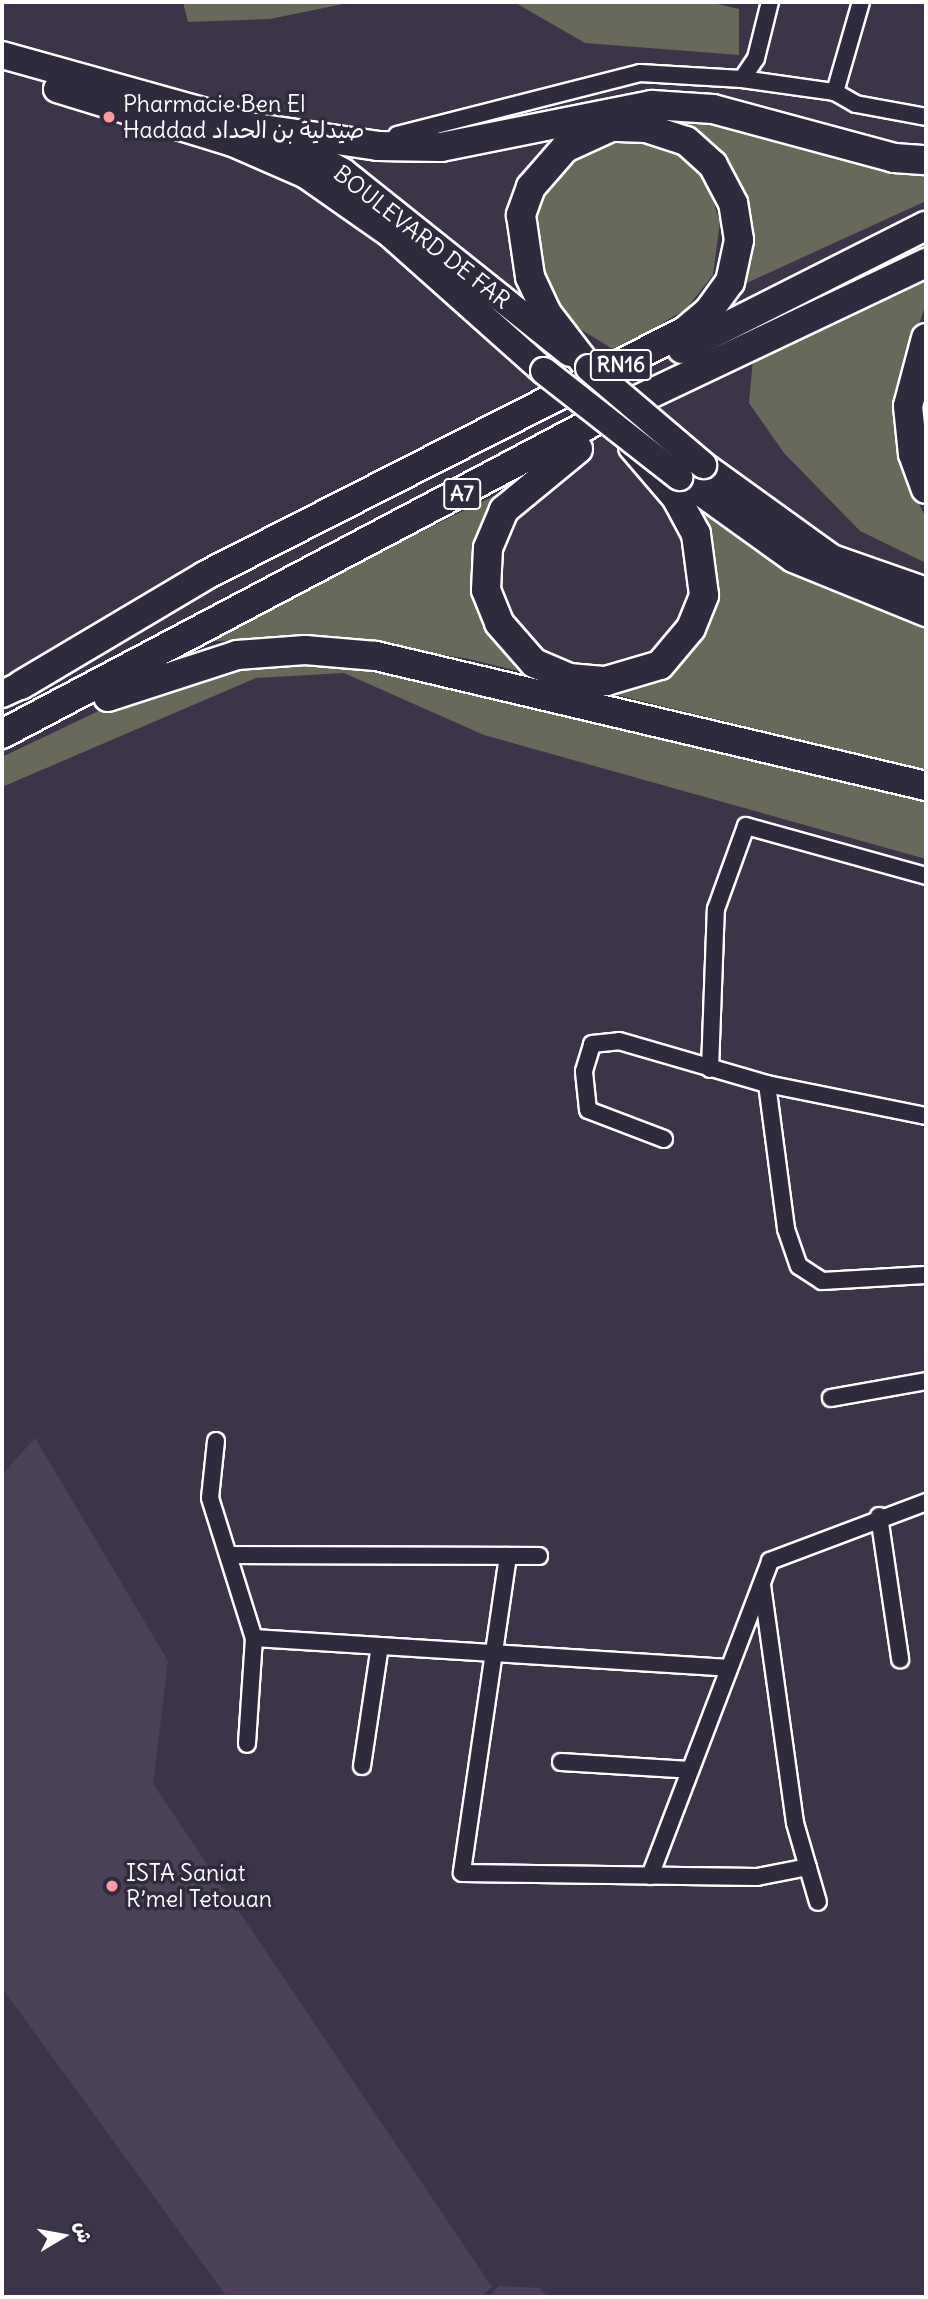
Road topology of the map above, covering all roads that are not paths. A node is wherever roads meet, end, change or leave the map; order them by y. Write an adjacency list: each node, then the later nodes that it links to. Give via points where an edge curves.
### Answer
1 (770, 2): 5 (street, via 756,58)
2 (861, 2): 6 (street)
3 (2, 55): 8 (highway, BOULEVARD DE FAR)
4 (2, 74): 16 (highway, BOULEVARD DE FAR / RN16, bridge, via 233,143 306,175 390,234 544,371)
5 (742, 79): 6 (street); 9 (street, via 640,73 436,130)
6 (835, 92): 7 (street, via 856,104)
7 (926, 117)
8 (256, 128): 9 (highway); 14 (highway, BOULEVARD DE FAR, via 344,172)
9 (321, 137): 10 (highway, via 441,146 652,105 713,109 894,158)
10 (926, 160)
11 (926, 226): 20 (highway, A7)
12 (926, 263): 15 (highway, A7)
13 (926, 338): 17 (highway, via 908,406 913,454)
14 (589, 368): 18 (highway, RN16, bridge, via 703,465 832,558); 20 (highway, RN16, via 546,312 530,277 521,215 531,187 565,148 611,127 646,128 686,141 713,166 733,203 738,240 730,282 708,312 685,331 206,575)
15 (670, 389): 16 (highway, via 527,485 504,510 488,548 486,590 507,635 545,670 588,682 623,680 660,665 691,628 704,595 696,534 676,496); 21 (highway, A7, via 610,413)
16 (621, 430): 19 (highway, RN16, bridge, via 793,559)
17 (926, 489)
18 (926, 591)
19 (926, 613)
20 (11, 689)
21 (2, 734)
22 (2, 748): 23 (highway, via 166,673 237,655 305,650 421,665)
23 (926, 786)
24 (926, 876): 25 (street, via 746,826 716,909)
25 (710, 1069): 26 (street); 28 (street, via 619,1041 592,1044 584,1071 588,1111)
26 (767, 1084): 27 (street); 29 (street, via 786,1229 799,1266 822,1281)
27 (926, 1116)
28 (664, 1139)
29 (926, 1275)
30 (926, 1381): 31 (street)
31 (831, 1398)
32 (216, 1441): 35 (street, via 208,1482)
33 (926, 1502): 34 (street)
34 (879, 1516): 38 (street, via 776,1556); 42 (street)
35 (229, 1555): 36 (street); 39 (street)
36 (508, 1556): 37 (street); 41 (street)
37 (538, 1556)
38 (762, 1581): 43 (street); 48 (street, via 795,1823)
39 (254, 1638): 40 (street); 44 (street)
40 (380, 1646): 41 (street); 46 (street)
41 (494, 1654): 43 (street); 49 (street, via 462,1873)
42 (900, 1659)
43 (729, 1668): 47 (street)
44 (247, 1744)
45 (561, 1762): 47 (street)
46 (362, 1766)
47 (690, 1770): 49 (street)
48 (808, 1867): 49 (street, via 757,1877); 50 (street)
49 (650, 1876)
50 (818, 1902)

